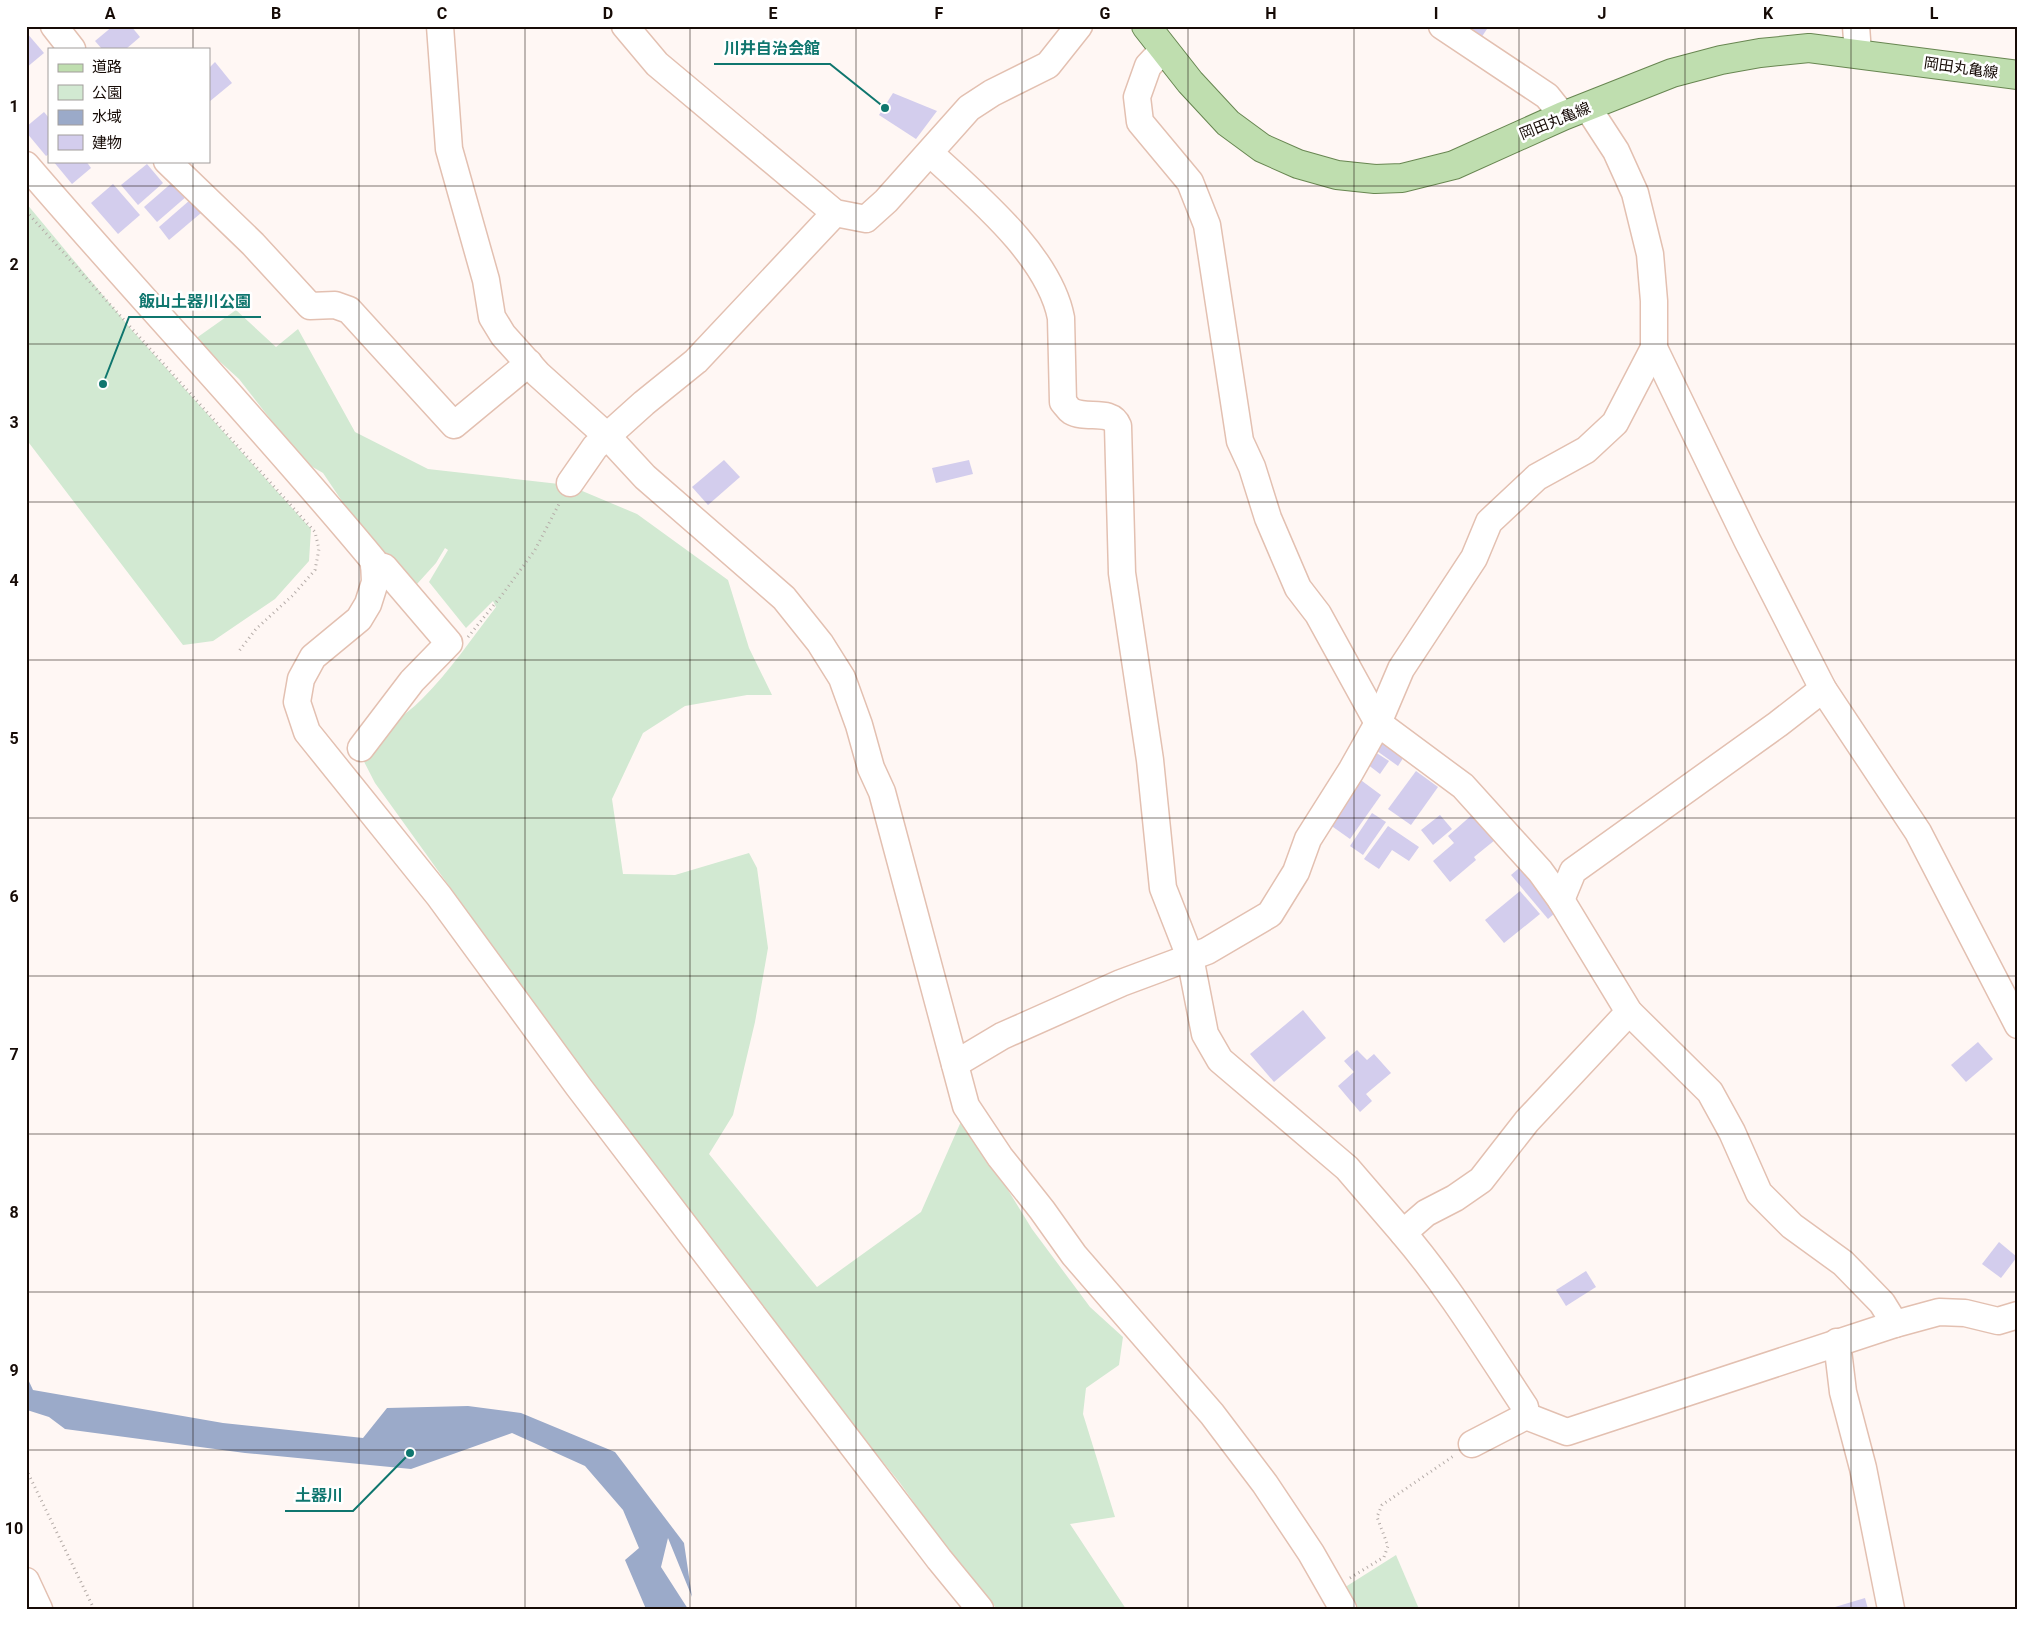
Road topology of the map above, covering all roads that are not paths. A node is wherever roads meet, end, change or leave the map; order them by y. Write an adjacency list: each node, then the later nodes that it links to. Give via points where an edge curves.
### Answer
1 (54, 26): 8 (street)
2 (440, 26): 18 (street, via 449,149 486,280 492,317 503,335)
3 (625, 26): 16 (street, via 657,64)
4 (1079, 26): 13 (street, via 1048,65 969,108)
5 (1146, 26): 9 (main road, 岡田丸亀線)
6 (1442, 26): 12 (street)
7 (1856, 26): 10 (street)
8 (71, 48)
9 (1163, 50): 12 (main road, 岡田丸亀線, via 1228,123 1262,148 1298,164 1337,175 1402,178 1454,165); 23 (street, via 1148,66 1137,96 1140,122 1190,182 1207,226 1240,441 1298,588 1318,614)
10 (1858, 53): 11 (main road, 岡田丸亀線); 12 (main road, 岡田丸亀線, via 1809,48 1721,60 1672,72)
11 (2018, 75)
12 (1575, 112): 17 (street, via 1616,151 1635,193 1650,254)
13 (930, 153): 16 (street, via 866,219); 26 (street, via 1020,240 1059,304 1063,402 1071,411 1089,416 1109,416 1118,426 1122,573 1150,760 1163,888)
14 (168, 162): 18 (street, via 253,244 310,306 335,305 349,310 454,425)
15 (26, 165): 21 (street, via 257,422 363,547)
16 (835, 213): 19 (street, via 696,362 644,403)
17 (1654, 348): 22 (street); 23 (street, via 1615,423 1586,450 1537,477 1489,522 1474,558 1401,669)
18 (529, 363): 19 (street)
19 (608, 437): 20 (street, via 595,447); 29 (street, via 645,478 784,598 842,678 882,792)
20 (570, 483)
21 (374, 565): 24 (street, via 384,567 449,643 412,681); 39 (street, via 375,582 359,619 313,657 301,679 297,702 307,732 439,896 578,1086)
22 (1822, 689): 25 (street, via 1573,871); 28 (street, via 1918,832)
23 (1378, 723): 25 (street, via 1463,786); 26 (street, via 1308,839 1296,872 1270,914)
24 (361, 748)
25 (1561, 900): 27 (street)
26 (1190, 957): 29 (street, via 1120,983 1002,1036); 30 (street, via 1205,1034 1220,1060 1348,1168)
27 (1629, 1012): 30 (street, via 1527,1121 1480,1180 1426,1213); 32 (street, via 1710,1092 1759,1193 1792,1226 1843,1263 1882,1303)
28 (2018, 1025)
29 (954, 1064): 37 (street, via 966,1106 1000,1158 1074,1255 1212,1414 1265,1484)
30 (1403, 1233): 34 (street, via 1423,1256 1479,1338 1525,1407)
31 (2018, 1315): 32 (street, via 1998,1321 1965,1313 1939,1312)
32 (1895, 1324): 33 (street)
33 (1837, 1342): 34 (street, via 1567,1432); 40 (street, via 1843,1392)
34 (1526, 1416): 35 (street)
35 (1472, 1444)
36 (26, 1581): 38 (street)
37 (1338, 1599)
38 (39, 1609)
39 (980, 1609)
40 (1891, 1609)

